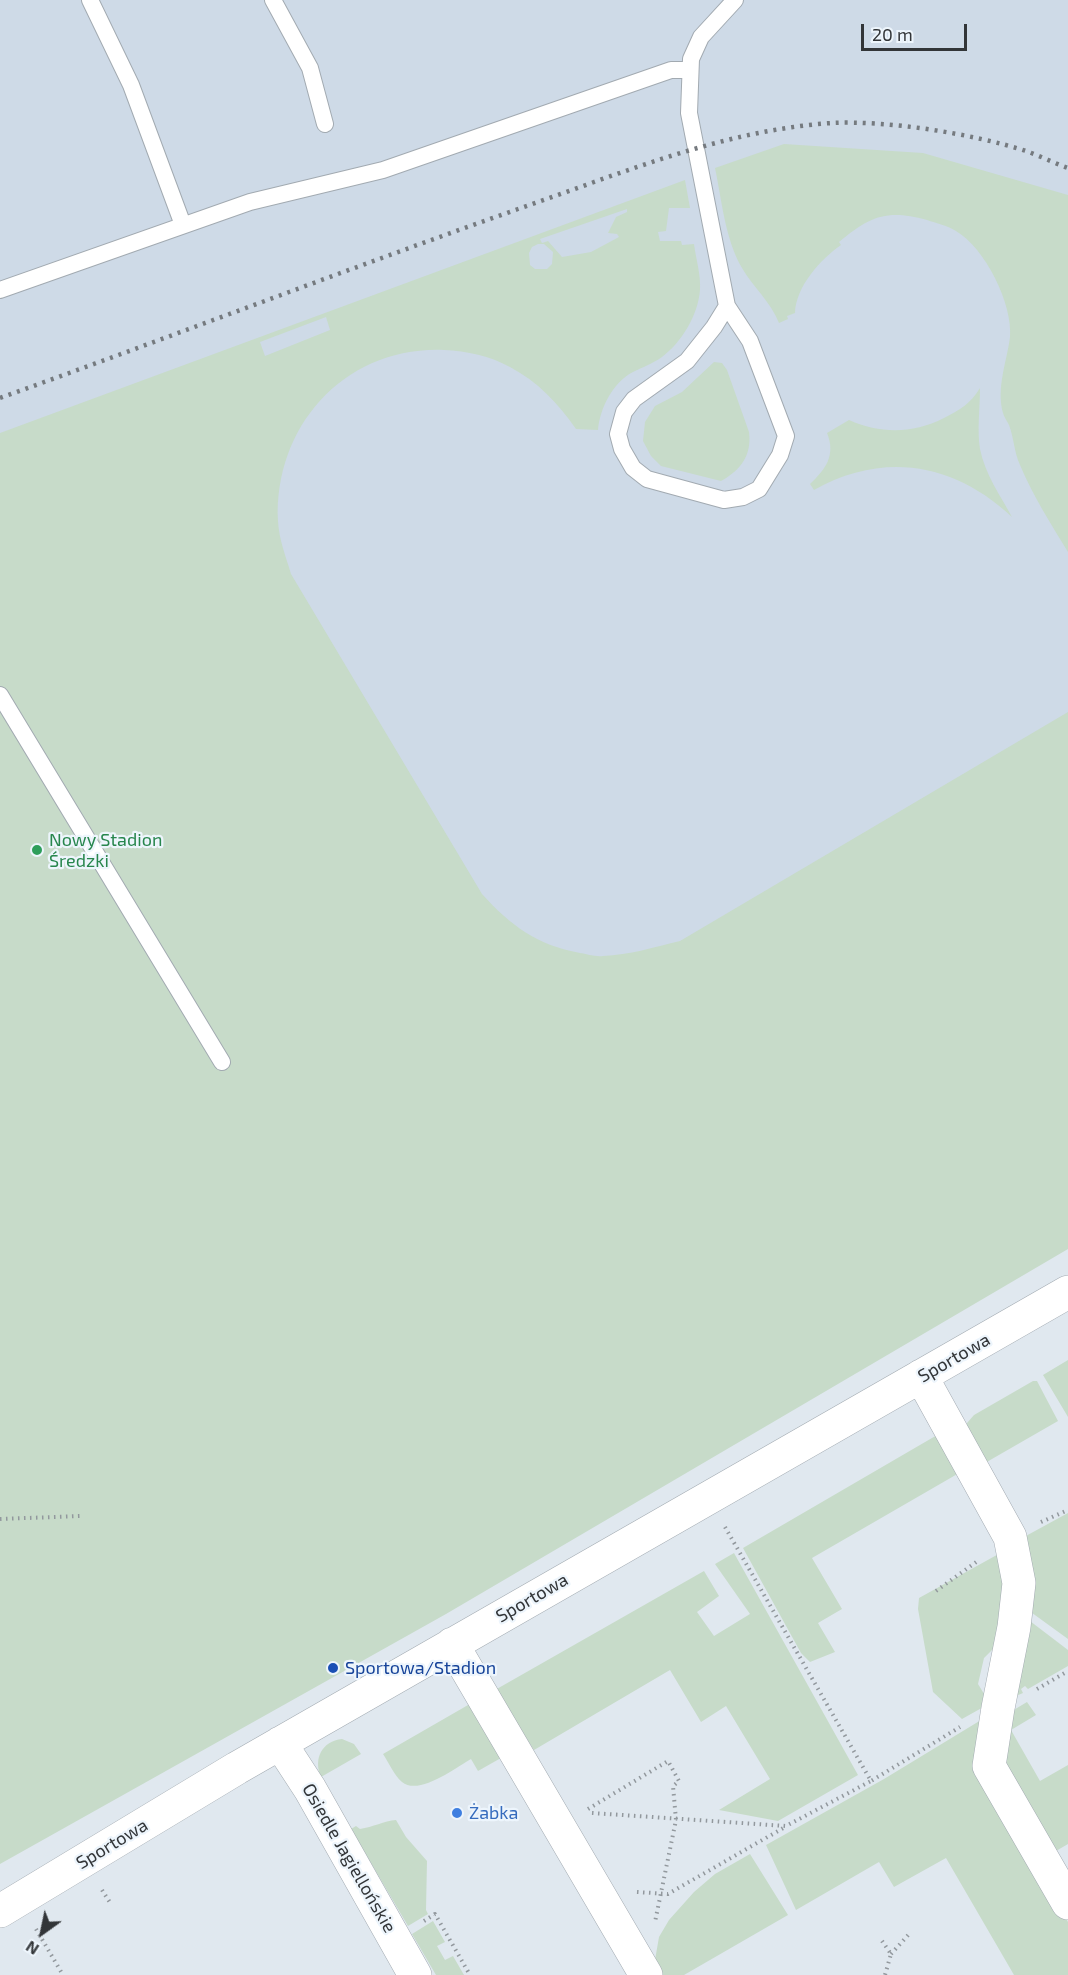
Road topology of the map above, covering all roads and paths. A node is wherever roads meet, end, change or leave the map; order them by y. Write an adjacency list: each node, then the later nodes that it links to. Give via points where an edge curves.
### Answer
1 (90, 0): 6 (lane, via 131,85)
2 (273, 0): 5 (lane, via 310,68)
3 (735, 0): 4 (lane, via 701,37)
4 (690, 70): 6 (lane, via 671,70 383,170 250,202); 8 (lane, via 689,113)
5 (325, 123)
6 (183, 225): 7 (lane)
7 (0, 290)
8 (728, 306): 8 (lane, via 687,361 634,399 624,412 618,434 633,468 647,479 724,500 759,489 780,455 786,436 750,340)
9 (0, 695): 10 (lane)
10 (222, 1062)
11 (1068, 1293): 12 (street, Sportowa)
12 (921, 1376): 13 (street, Sportowa); 17 (street, via 1010,1537 1018,1583 1014,1627)
13 (708, 1498): 16 (street, Sportowa); 19 (path)
14 (81, 1516): 15 (path)
15 (0, 1519)
16 (452, 1644): 18 (street, Sportowa); 22 (street)
17 (998, 1708): 19 (path, via 983,1713); 24 (street, via 989,1766)
18 (280, 1743): 25 (street, Sportowa); 27 (street, Osiedle Jagiellońskie)
19 (871, 1781): 21 (path)
20 (676, 1820): 20 (path, via 606,1814 582,1812 668,1761 679,1781 673,1785); 21 (path); 23 (path)
21 (786, 1826): 23 (path, via 668,1894)
22 (595, 1888): 23 (path); 30 (street)
23 (661, 1894): 30 (path)
24 (1068, 1903)
25 (9, 1906): 31 (path, via 45,1942)
26 (910, 1933): 29 (path)
27 (396, 1940): 32 (street, Osiedle Jagiellońskie); 33 (path, via 435,1914)
28 (882, 1941): 29 (path)
29 (891, 1954): 34 (path)
30 (645, 1974)
31 (63, 1975)
32 (415, 1975)
33 (470, 1975)
34 (885, 1975)

